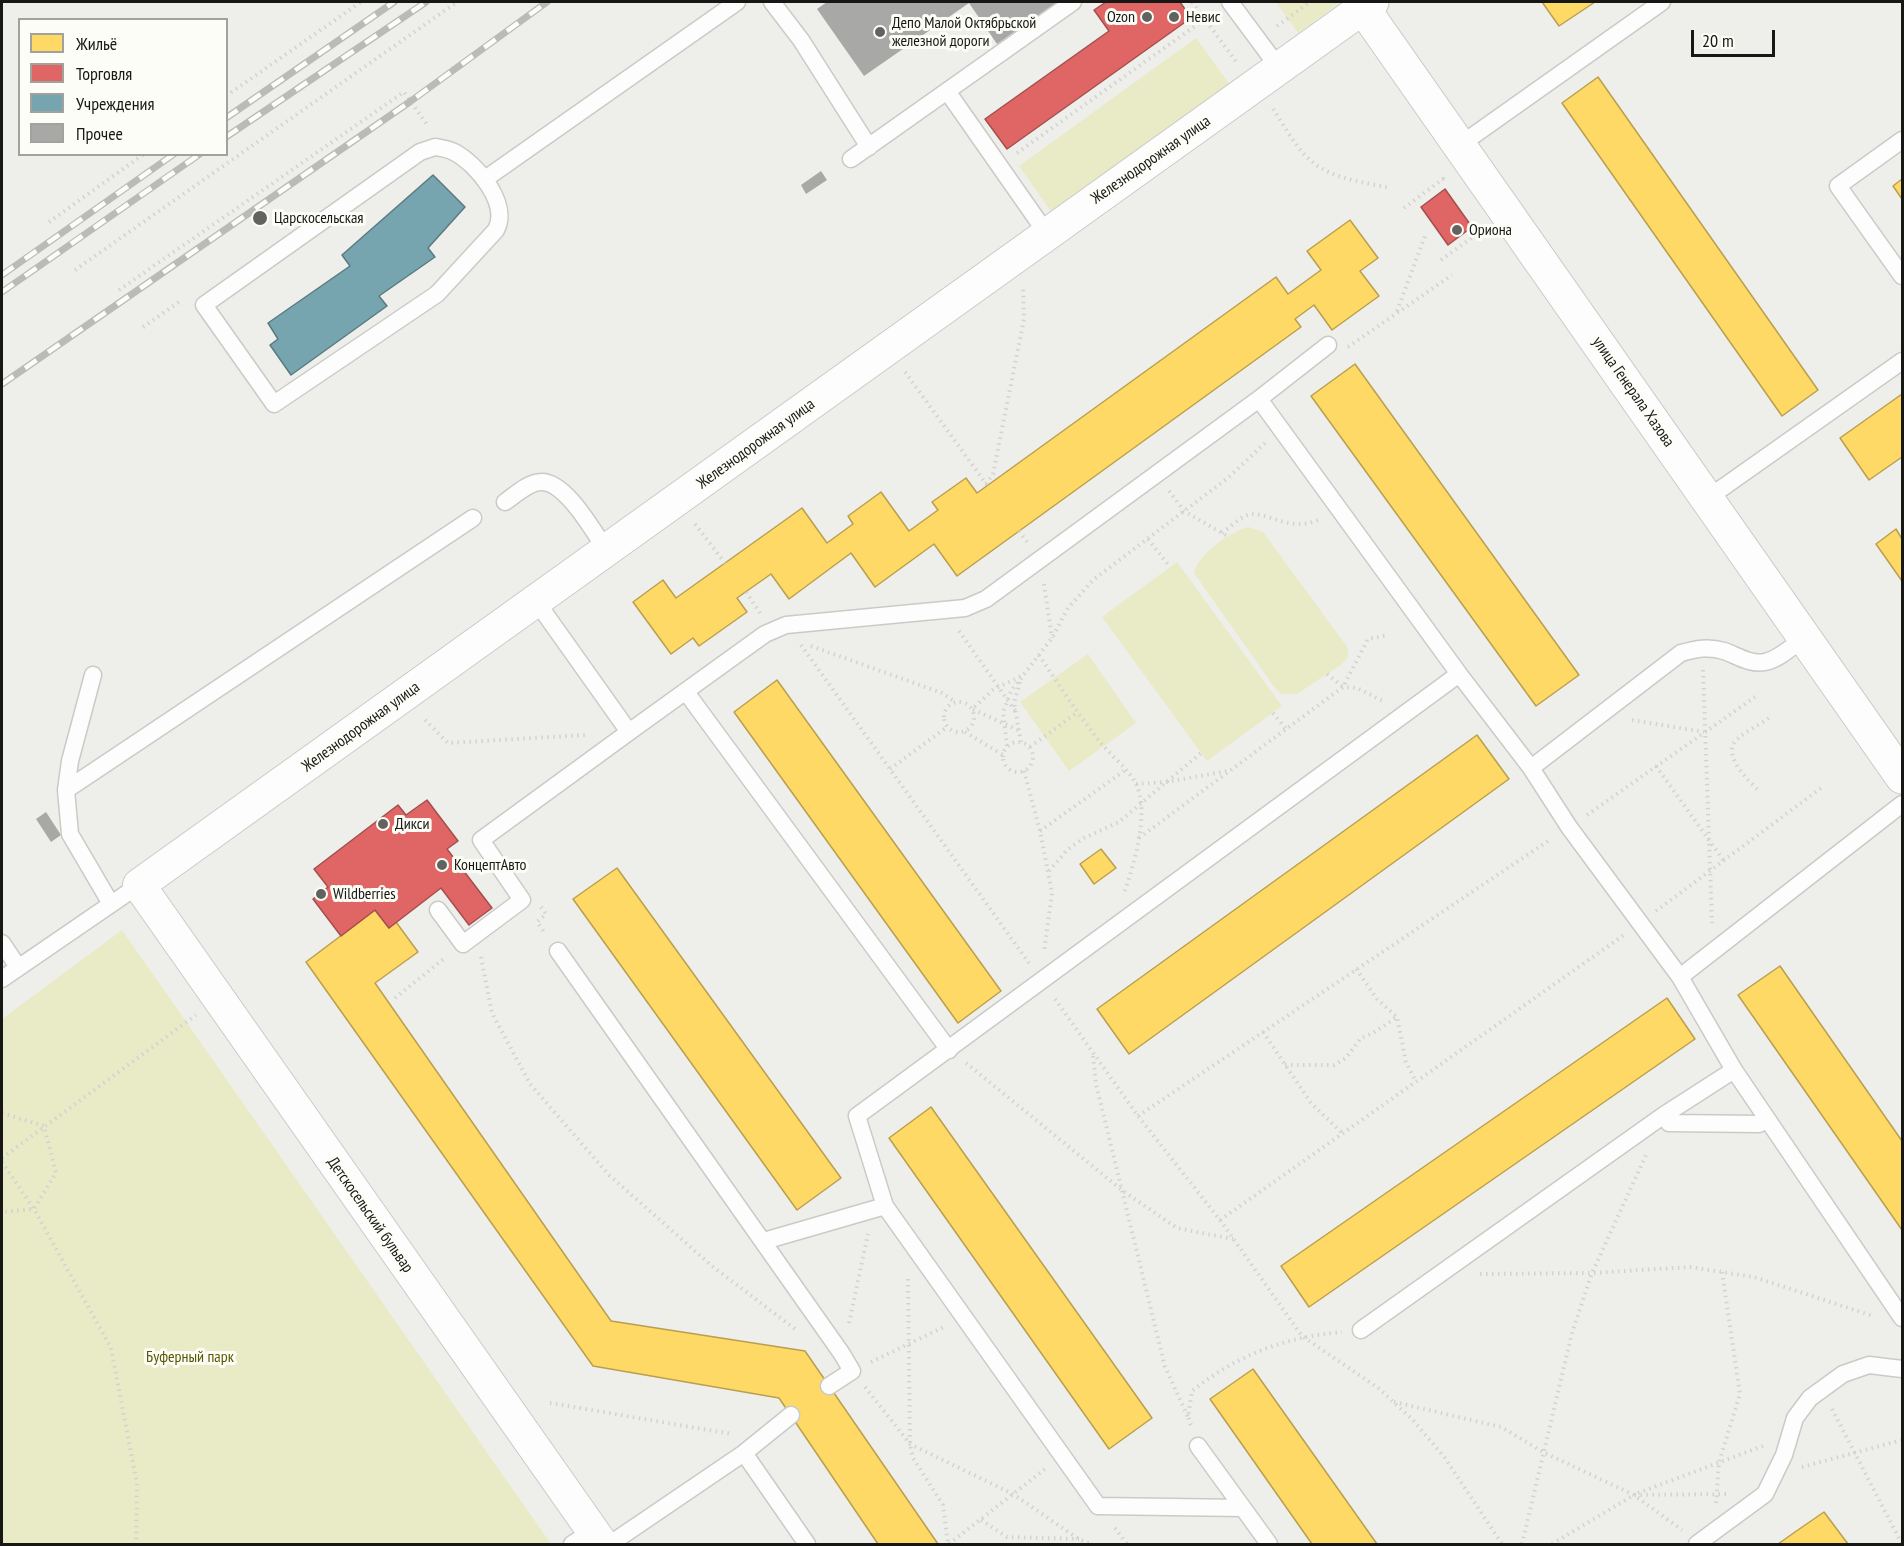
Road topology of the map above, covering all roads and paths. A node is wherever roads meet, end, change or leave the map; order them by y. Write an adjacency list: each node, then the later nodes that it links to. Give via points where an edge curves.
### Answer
1 (361, 2): 15 (path)
2 (456, 2): 33 (path)
3 (737, 2): 24 (lane)
4 (772, 2): 20 (lane, via 801,40)
5 (1073, 2): 14 (lane)
6 (1192, 2): 11 (path)
7 (1230, 2): 13 (lane)
8 (1310, 2): 12 (path)
9 (1662, 2): 19 (lane)
10 (1368, 5): 13 (street, Железнодорожная улица); 19 (street, улица Генерала Хазова)
11 (1205, 19): 16 (path); 23 (path)
12 (1277, 26)
13 (1279, 69): 16 (street, Железнодорожная улица)
14 (947, 91): 20 (lane); 30 (lane)
15 (228, 95)
16 (1262, 96): 25 (path, via 1307,158 1321,169 1335,176); 30 (street, Железнодорожная улица)
17 (429, 127): 37 (path, via 404,92)
18 (1902, 140): 35 (lane, via 1838,186)
19 (1460, 145): 45 (street, улица Генерала Хазова)
20 (868, 147): 22 (lane)
21 (141, 156): 28 (path)
22 (851, 159)
23 (1007, 160)
24 (485, 178): 24 (lane, via 501,210 501,220 444,286 274,404 204,305 420,152 435,147 454,152)
25 (1390, 188)
26 (1449, 188): 27 (path, via 1443,179)
27 (1404, 208)
28 (49, 222)
29 (1475, 222): 32 (path, via 1482,231)
30 (1047, 234): 54 (street, Железнодорожная улица)
31 (1425, 236): 38 (path)
32 (1441, 260)
33 (75, 270)
34 (1452, 275): 38 (path)
35 (1902, 276)
36 (1023, 285): 41 (path, via 1024,319 993,474 986,485)
37 (119, 290)
38 (1397, 312): 39 (path)
39 (1334, 349): 42 (lane)
40 (1902, 361): 45 (lane)
41 (904, 371)
42 (1259, 399): 43 (lane); 44 (lane)
43 (1281, 429): 47 (lane); 48 (path)
44 (1156, 474): 48 (path); 55 (lane)
45 (1708, 498): 61 (street, улица Генерала Хазова)
46 (505, 502): 54 (lane, via 540,482 555,485)
47 (1339, 509): 51 (path, via 1314,522 1290,525 1261,514 1247,514); 66 (lane)
48 (1184, 511): 51 (path); 53 (path)
49 (473, 518): 106 (lane)
50 (695, 524): 56 (path)
51 (1222, 533): 52 (path)
52 (1229, 537)
53 (1148, 539): 57 (path); 62 (path, via 1093,580 1068,608)
54 (607, 551): 58 (street, Железнодорожная улица)
55 (1041, 559): 59 (lane, via 986,599 965,608); 62 (path)
56 (725, 563)
57 (1170, 567)
58 (536, 601): 87 (lane); 116 (street, Железнодорожная улица)
59 (945, 610): 70 (path); 71 (lane, via 786,625 765,634)
60 (1388, 635): 69 (path, via 1368,639)
61 (1805, 637): 63 (lane, via 1764,663); 101 (street, улица Генерала Хазова)
62 (1052, 638): 64 (path)
63 (1702, 647): 80 (lane, via 1682,653); 89 (path)
64 (1039, 655): 68 (path); 77 (path)
65 (1327, 674): 69 (path)
66 (1459, 674): 79 (lane); 96 (lane)
67 (93, 675): 106 (lane)
68 (1022, 675): 70 (path); 73 (path); 76 (path, via 1014,703)
69 (1343, 687): 79 (path, via 1358,688); 85 (path)
70 (998, 688): 73 (path); 75 (path)
71 (686, 692): 87 (lane); 134 (lane)
72 (1755, 697): 89 (path)
73 (1008, 700): 76 (path); 83 (path)
74 (955, 702): 75 (path); 84 (path, via 944,712); 97 (path, via 942,693 798,641)
75 (972, 709): 83 (path); 88 (path, via 975,719)
76 (1016, 712): 86 (path)
77 (1078, 712): 92 (path); 100 (path)
78 (1273, 712): 85 (path)
79 (1407, 712): 129 (lane)
80 (1601, 715): 89 (path); 96 (lane)
81 (1770, 717): 105 (path, via 1734,743 1732,752 1740,771)
82 (424, 720): 87 (path, via 448,743)
83 (1003, 723): 86 (path); 91 (path)
84 (947, 727): 88 (path); 97 (path)
85 (1286, 729): 98 (path)
86 (1017, 730): 90 (path)
87 (629, 732): 121 (lane, via 480,840 522,900)
88 (966, 732): 94 (path)
89 (1705, 732): 95 (path); 112 (path)
90 (1021, 742): 91 (path); 92 (path)
91 (1007, 746): 94 (path)
92 (1030, 747): 99 (path, via 1032,762)
93 (1201, 753): 102 (path)
94 (1003, 755): 99 (path, via 1008,768)
95 (1656, 766): 109 (path); 112 (path)
96 (1531, 768): 109 (lane)
97 (890, 769): 129 (path)
98 (1230, 770): 102 (path); 111 (path)
99 (1024, 771): 110 (path)
100 (1124, 771): 103 (path); 110 (path)
101 (1902, 777)
102 (1167, 782): 103 (path); 108 (path)
103 (1136, 784): 108 (path)
104 (1821, 788): 113 (path)
105 (1757, 789)
106 (66, 790): 118 (lane, via 70,834)
107 (1902, 804): 124 (lane)
108 (1140, 807): 111 (path); 114 (path, via 1084,838)
109 (1569, 827): 120 (lane); 126 (path)
110 (1040, 831): 114 (path)
111 (1139, 838): 117 (path)
112 (1709, 840): 113 (path); 115 (path)
113 (1724, 861): 115 (path)
114 (1049, 871): 129 (path, via 1052,893)
115 (1710, 871): 120 (path); 124 (path)
116 (140, 885): 118 (lane); 131 (street, Детскосельский бульвар)
117 (1121, 899)
118 (111, 904): 125 (lane)
119 (438, 910): 121 (lane)
120 (1640, 924): 127 (lane); 138 (path)
121 (470, 939): 130 (path); 161 (path, via 492,1013 530,1084 609,1175 712,1266)
122 (2, 943): 125 (lane)
123 (558, 951): 153 (lane)
124 (1713, 951): 127 (lane)
125 (18, 967): 128 (lane)
126 (1356, 969): 132 (path, via 1377,999); 133 (path)
127 (1680, 977): 137 (lane)
128 (2, 979)
129 (1041, 980): 134 (lane); 135 (path)
130 (395, 998)
131 (218, 999): 143 (path); 191 (street, Детскосельский бульвар)
132 (1397, 1017): 136 (path, via 1361,1038 1346,1058 1334,1065); 138 (path, via 1406,1062)
133 (1263, 1032): 136 (path); 140 (path)
134 (949, 1050): 146 (path); 147 (lane, via 857,1116)
135 (1093, 1054): 140 (path); 146 (path, via 1096,1084)
136 (1285, 1065): 144 (path, via 1311,1103)
137 (1734, 1070): 141 (lane); 142 (lane)
138 (1416, 1082): 144 (path)
139 (2, 1113): 143 (path)
140 (1138, 1116): 150 (path)
141 (1664, 1116): 142 (lane, via 1669,1123 1759,1124); 155 (path); 156 (lane)
142 (1767, 1119): 158 (lane)
143 (44, 1126): 145 (path); 148 (path, via 56,1173)
144 (1342, 1133): 150 (path)
145 (2, 1160): 148 (path)
146 (1123, 1191): 152 (path, via 1177,1228); 172 (path, via 1166,1366)
147 (879, 1208): 151 (lane); 153 (lane); 164 (path)
148 (34, 1209): 149 (path); 194 (path, via 111,1348 138,1484)
149 (2, 1212)
150 (1220, 1220): 152 (path)
151 (907, 1238): 157 (lane); 163 (path)
152 (1234, 1240): 162 (path)
153 (764, 1241): 164 (lane)
154 (1722, 1272): 155 (path, via 1690,1267); 159 (path, via 1754,1277); 182 (path, via 1740,1394)
155 (1592, 1273): 156 (path); 180 (path, via 1572,1333)
156 (1440, 1274): 160 (lane)
157 (964, 1318): 163 (path); 181 (lane)
158 (1902, 1318)
159 (1881, 1319)
160 (1361, 1330): 162 (path)
161 (804, 1336)
162 (1302, 1336): 169 (path); 172 (path, via 1220,1369 1192,1391)
163 (909, 1344): 166 (path); 176 (path)
164 (842, 1354): 166 (lane)
165 (1900, 1368): 168 (lane, via 1869,1365 1843,1374)
166 (852, 1371): 167 (lane); 176 (path)
167 (830, 1386)
168 (1822, 1388): 173 (lane, via 1795,1418); 178 (path)
169 (1393, 1402): 180 (path, via 1501,1428); 199 (path, via 1445,1458)
170 (550, 1403): 174 (path)
171 (791, 1415): 174 (lane)
172 (1188, 1417): 177 (path)
173 (1790, 1436): 182 (path); 183 (lane)
174 (757, 1440): 179 (lane)
175 (1902, 1440): 178 (path)
176 (910, 1444): 184 (path); 196 (path, via 913,1458 943,1505)
177 (1198, 1446): 187 (lane)
178 (1855, 1452): 183 (path, via 1803,1467); 193 (path)
179 (744, 1453): 191 (lane); 195 (lane)
180 (1545, 1453): 186 (path); 200 (path)
181 (1062, 1455): 184 (path); 187 (lane, via 1098,1506)
182 (1719, 1462): 185 (path); 186 (path)
183 (1768, 1487): 185 (path); 189 (lane)
184 (1013, 1494): 188 (path); 190 (path)
185 (1716, 1494): 186 (path); 189 (path)
186 (1634, 1495): 192 (path); 201 (path)
187 (1243, 1508): 198 (lane)
188 (980, 1520): 190 (path, via 1006,1537); 196 (path)
189 (1716, 1531): 192 (lane)
190 (1080, 1539): 197 (path)
191 (594, 1541)
192 (1698, 1544)
193 (1902, 1544)
194 (136, 1545)
195 (807, 1545)
196 (949, 1545)
197 (1092, 1545)
198 (1269, 1545)
199 (1502, 1545)
200 (1522, 1545)
201 (1552, 1545)

